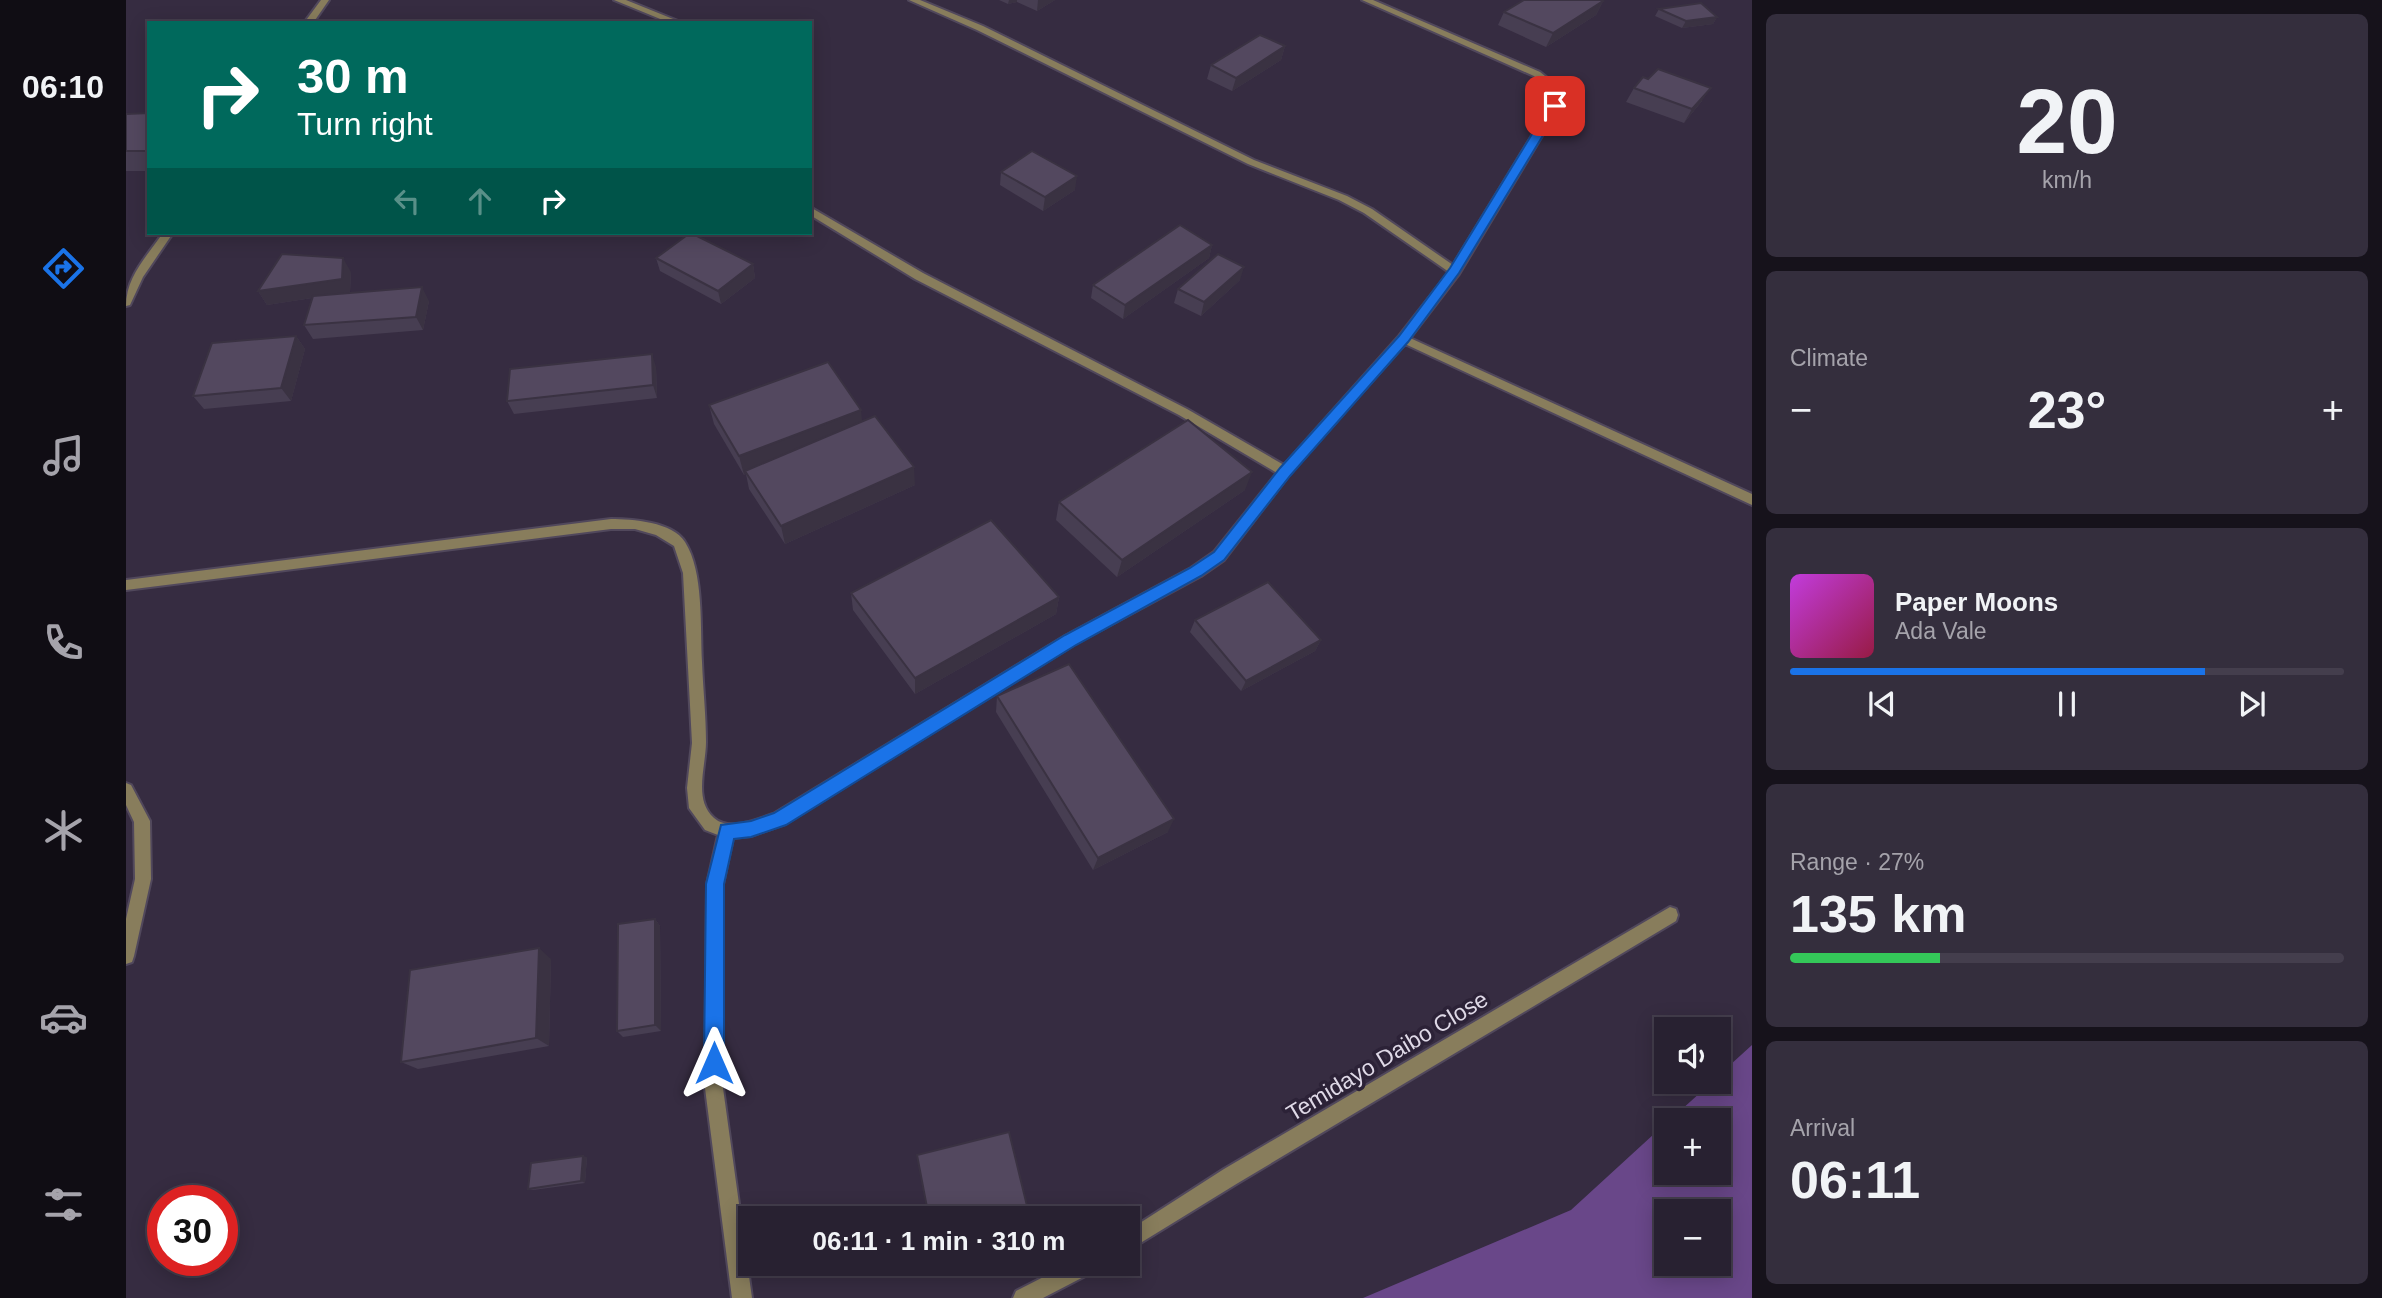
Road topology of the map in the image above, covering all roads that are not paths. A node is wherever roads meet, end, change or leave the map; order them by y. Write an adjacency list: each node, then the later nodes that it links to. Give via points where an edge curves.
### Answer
1 (325, 0): 5 (street)
2 (618, 0): 6 (street)
3 (914, 0): 9 (street, via 1251,162 1343,198)
4 (1366, 0): 9 (street, via 1537,74 1557,95 1555,106)
5 (309, 21)
6 (674, 21)
7 (812, 211): 12 (street, via 919,276 1183,412)
8 (167, 235): 10 (street)
9 (1455, 271): 11 (street)
10 (126, 302)
11 (1403, 339): 12 (street); 13 (street)
12 (1285, 472): 16 (street, via 1219,556 1196,572 1070,640 779,819)
13 (1752, 500)
14 (126, 585): 16 (street, via 611,524 660,531 678,543 690,573 698,807 710,825)
15 (126, 790): 18 (street, via 142,821 143,879)
16 (727, 831): 21 (street, via 715,884 714,1088)
17 (1671, 915): 19 (street, Temidayo Daibo Close)
18 (126, 956)
19 (1140, 1234)
20 (1065, 1276): 22 (street)
21 (742, 1298)
22 (1023, 1298)

